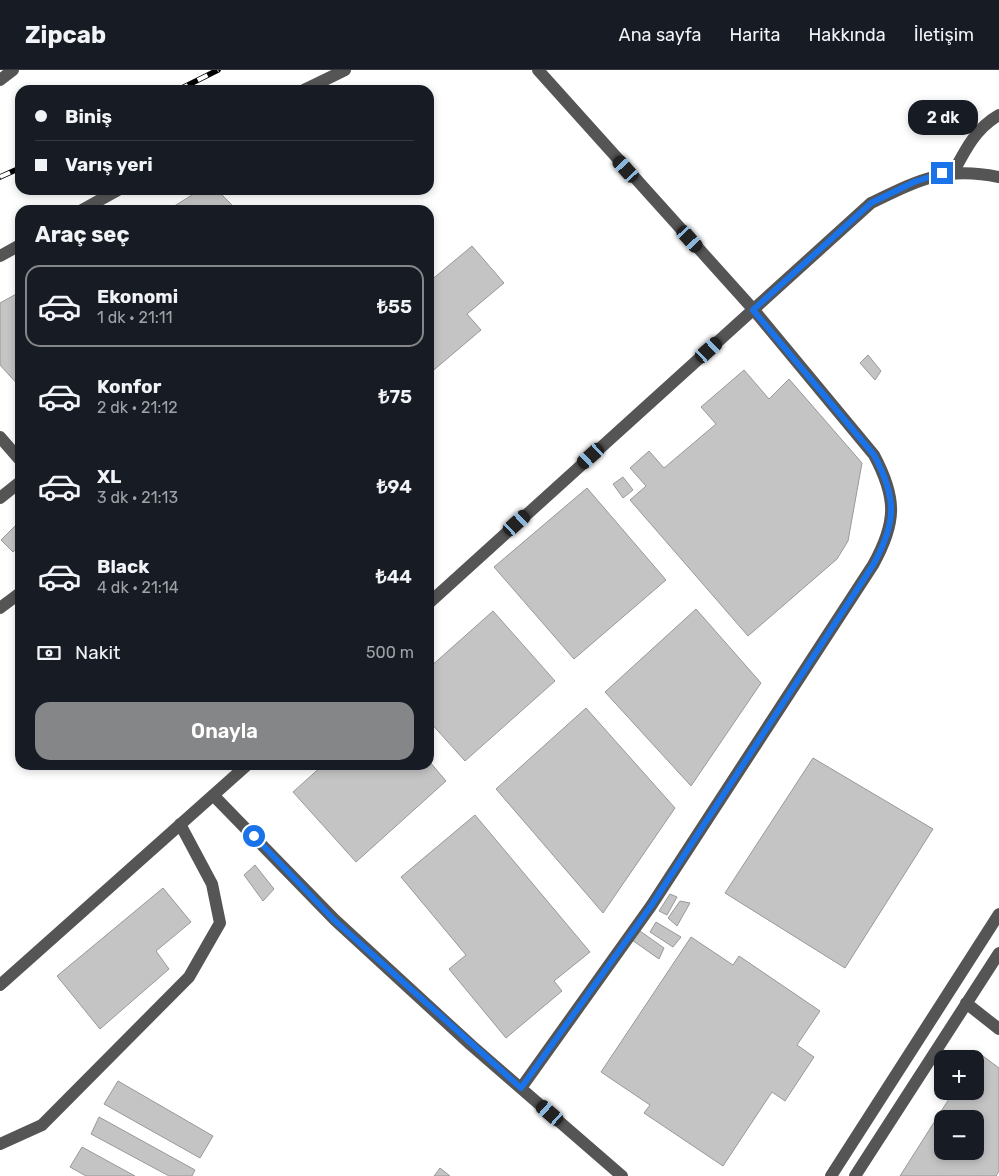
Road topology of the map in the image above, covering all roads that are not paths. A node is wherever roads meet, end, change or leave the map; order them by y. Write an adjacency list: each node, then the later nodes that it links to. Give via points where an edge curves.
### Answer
1 (13, 70): 4 (street)
2 (345, 70): 5 (street)
3 (538, 70): 13 (street)
4 (0, 80)
5 (314, 85)
6 (999, 115): 7 (street, via 984,124)
7 (953, 173): 8 (street); 13 (street, via 914,182 871,203)
8 (999, 177)
9 (109, 195): 10 (street)
10 (91, 205)
11 (15, 248): 12 (street)
12 (0, 256)
13 (753, 310): 19 (street); 29 (street, via 874,455 885,475 891,496 892,520 883,548 873,565 651,906)
14 (0, 437): 15 (street)
15 (15, 454)
16 (15, 486): 17 (street)
17 (0, 498)
18 (15, 597): 20 (street)
19 (434, 598)
20 (0, 608)
21 (241, 770): 22 (street)
22 (213, 795): 23 (street); 29 (street, via 334,920)
23 (180, 824): 26 (street); 30 (street, via 212,884 220,923 189,977 42,1125)
24 (999, 914): 32 (street)
25 (999, 953): 27 (street)
26 (0, 985)
27 (966, 1003): 28 (street); 33 (street)
28 (999, 1028)
29 (521, 1088): 31 (street)
30 (0, 1144)
31 (622, 1176)
32 (831, 1176)
33 (856, 1176)

